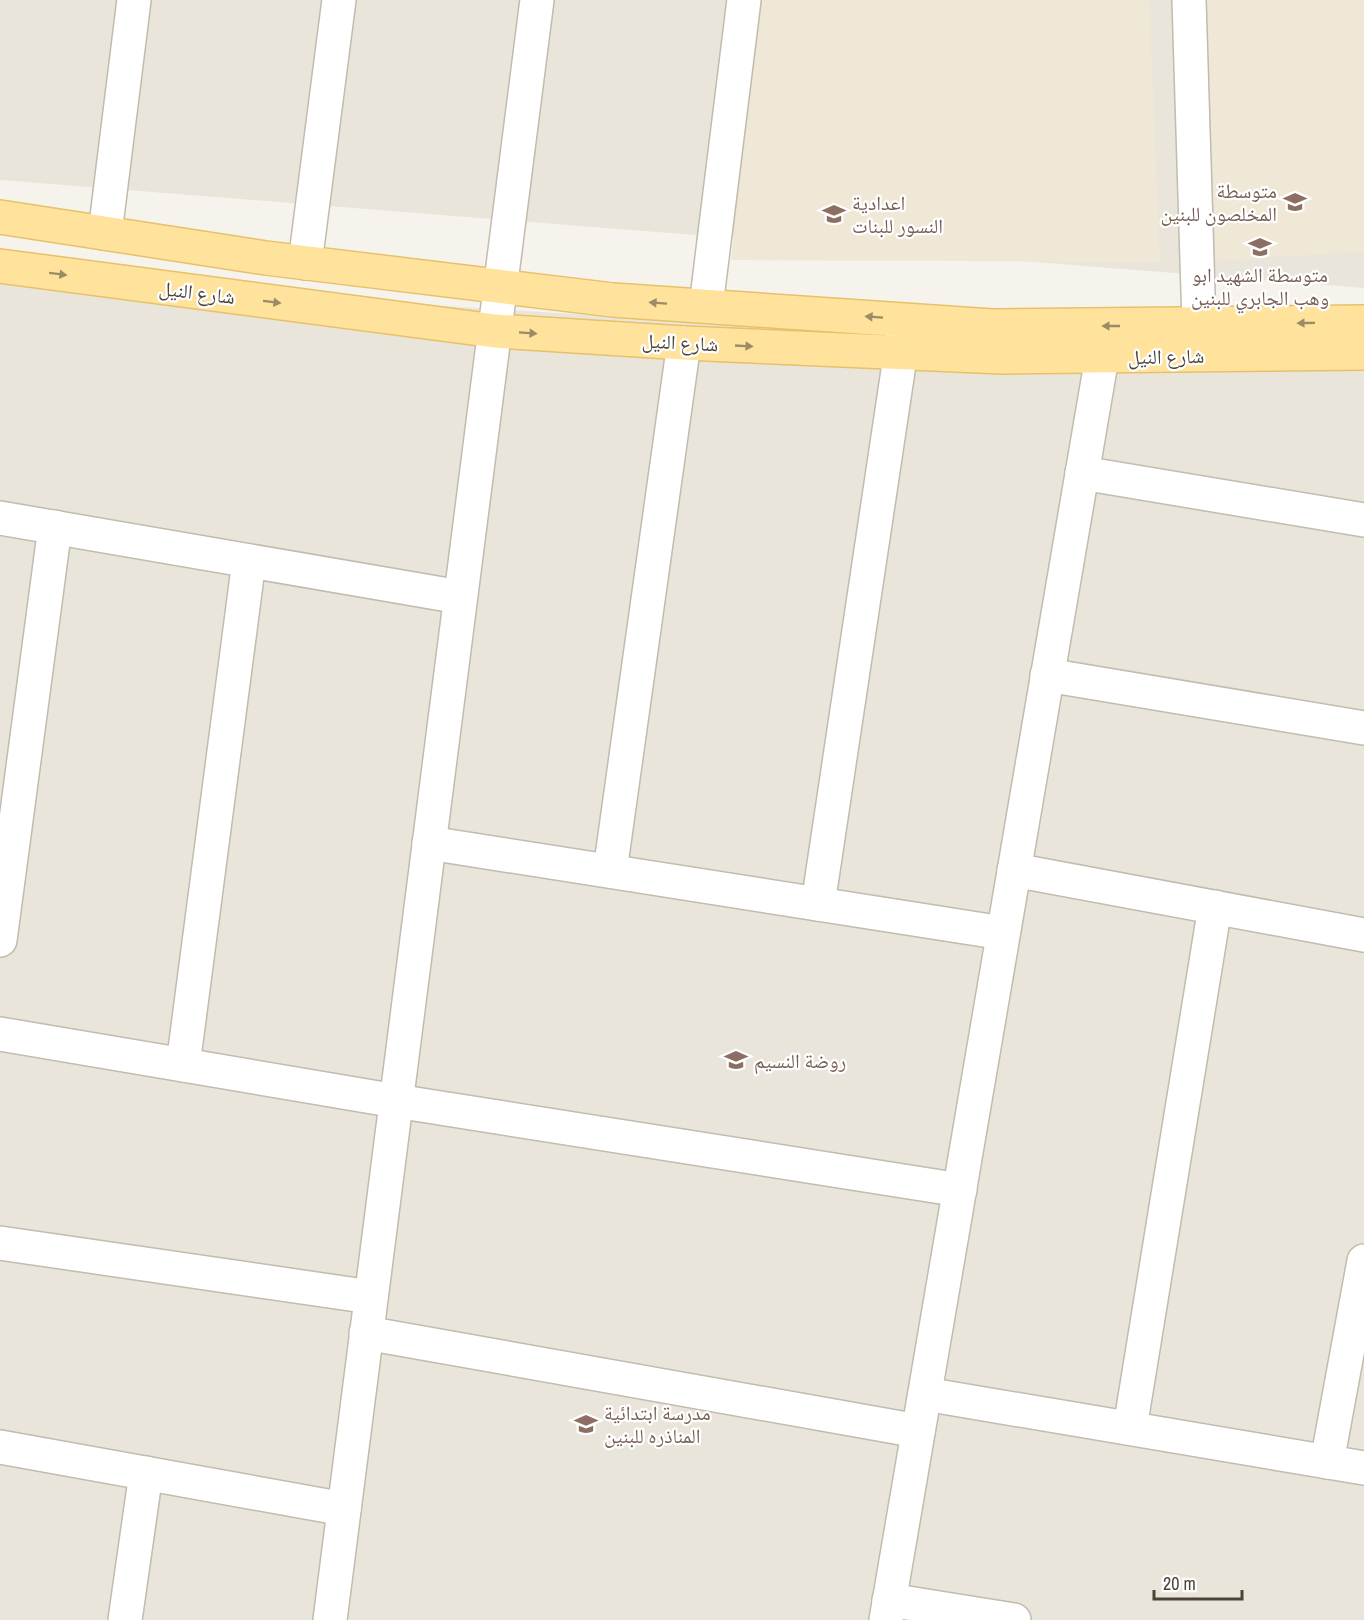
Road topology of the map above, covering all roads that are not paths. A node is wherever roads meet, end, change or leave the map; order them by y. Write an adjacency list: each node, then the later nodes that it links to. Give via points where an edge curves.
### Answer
1 (134, 0): 7 (street)
2 (339, 0): 8 (street)
3 (537, 0): 10 (street)
4 (744, 0): 11 (street)
5 (1189, 0): 14 (street)
6 (0, 217): 7 (main road)
7 (105, 233): 8 (main road)
8 (305, 262): 10 (main road)
9 (0, 266): 15 (main road, شارع النيل, one-way to 15)
10 (502, 286): 11 (main road, one-way to 10, via 613,300); 15 (street)
11 (706, 306): 12 (main road, one-way to 11)
12 (905, 320): 14 (main road, one-way to 12, via 992,326); 17 (street)
13 (1364, 322): 14 (main road, one-way to 14)
14 (1199, 325)
15 (495, 331): 16 (main road, شارع النيل, one-way to 16); 25 (street)
16 (684, 343): 17 (main road, شارع النيل, one-way to 17); 30 (street)
17 (902, 353): 19 (main road, شارع النيل); 31 (street)
18 (1364, 353): 19 (main road, شارع النيل)
19 (1102, 357): 20 (street)
20 (1082, 473): 22 (street); 26 (street)
21 (0, 518): 23 (street)
22 (1364, 520)
23 (56, 528): 24 (street); 35 (street)
24 (249, 561): 25 (street); 37 (street)
25 (460, 597): 28 (street)
26 (1047, 675): 27 (street); 29 (street)
27 (1364, 728)
28 (429, 843): 30 (street); 38 (street)
29 (1014, 870): 32 (street); 33 (street)
30 (610, 872): 31 (street)
31 (818, 904): 33 (street)
32 (1215, 907): 34 (street); 45 (street)
33 (1004, 933): 39 (street)
34 (1364, 935)
35 (0, 940)
36 (0, 1034): 37 (street)
37 (183, 1065): 38 (street)
38 (396, 1101): 39 (street); 42 (street)
39 (960, 1190): 44 (street)
40 (0, 1243): 42 (street)
41 (1364, 1261): 48 (street)
42 (371, 1298): 43 (street)
43 (366, 1333): 46 (street); 51 (street)
44 (925, 1394): 45 (street); 46 (street)
45 (1130, 1428): 48 (street)
46 (918, 1431): 52 (street)
47 (0, 1447): 50 (street)
48 (1327, 1462): 49 (street)
49 (1364, 1468)
50 (146, 1473): 51 (street); 53 (street)
51 (344, 1509): 54 (street)
52 (887, 1610): 55 (street)
53 (125, 1620)
54 (330, 1620)
55 (1014, 1620)

